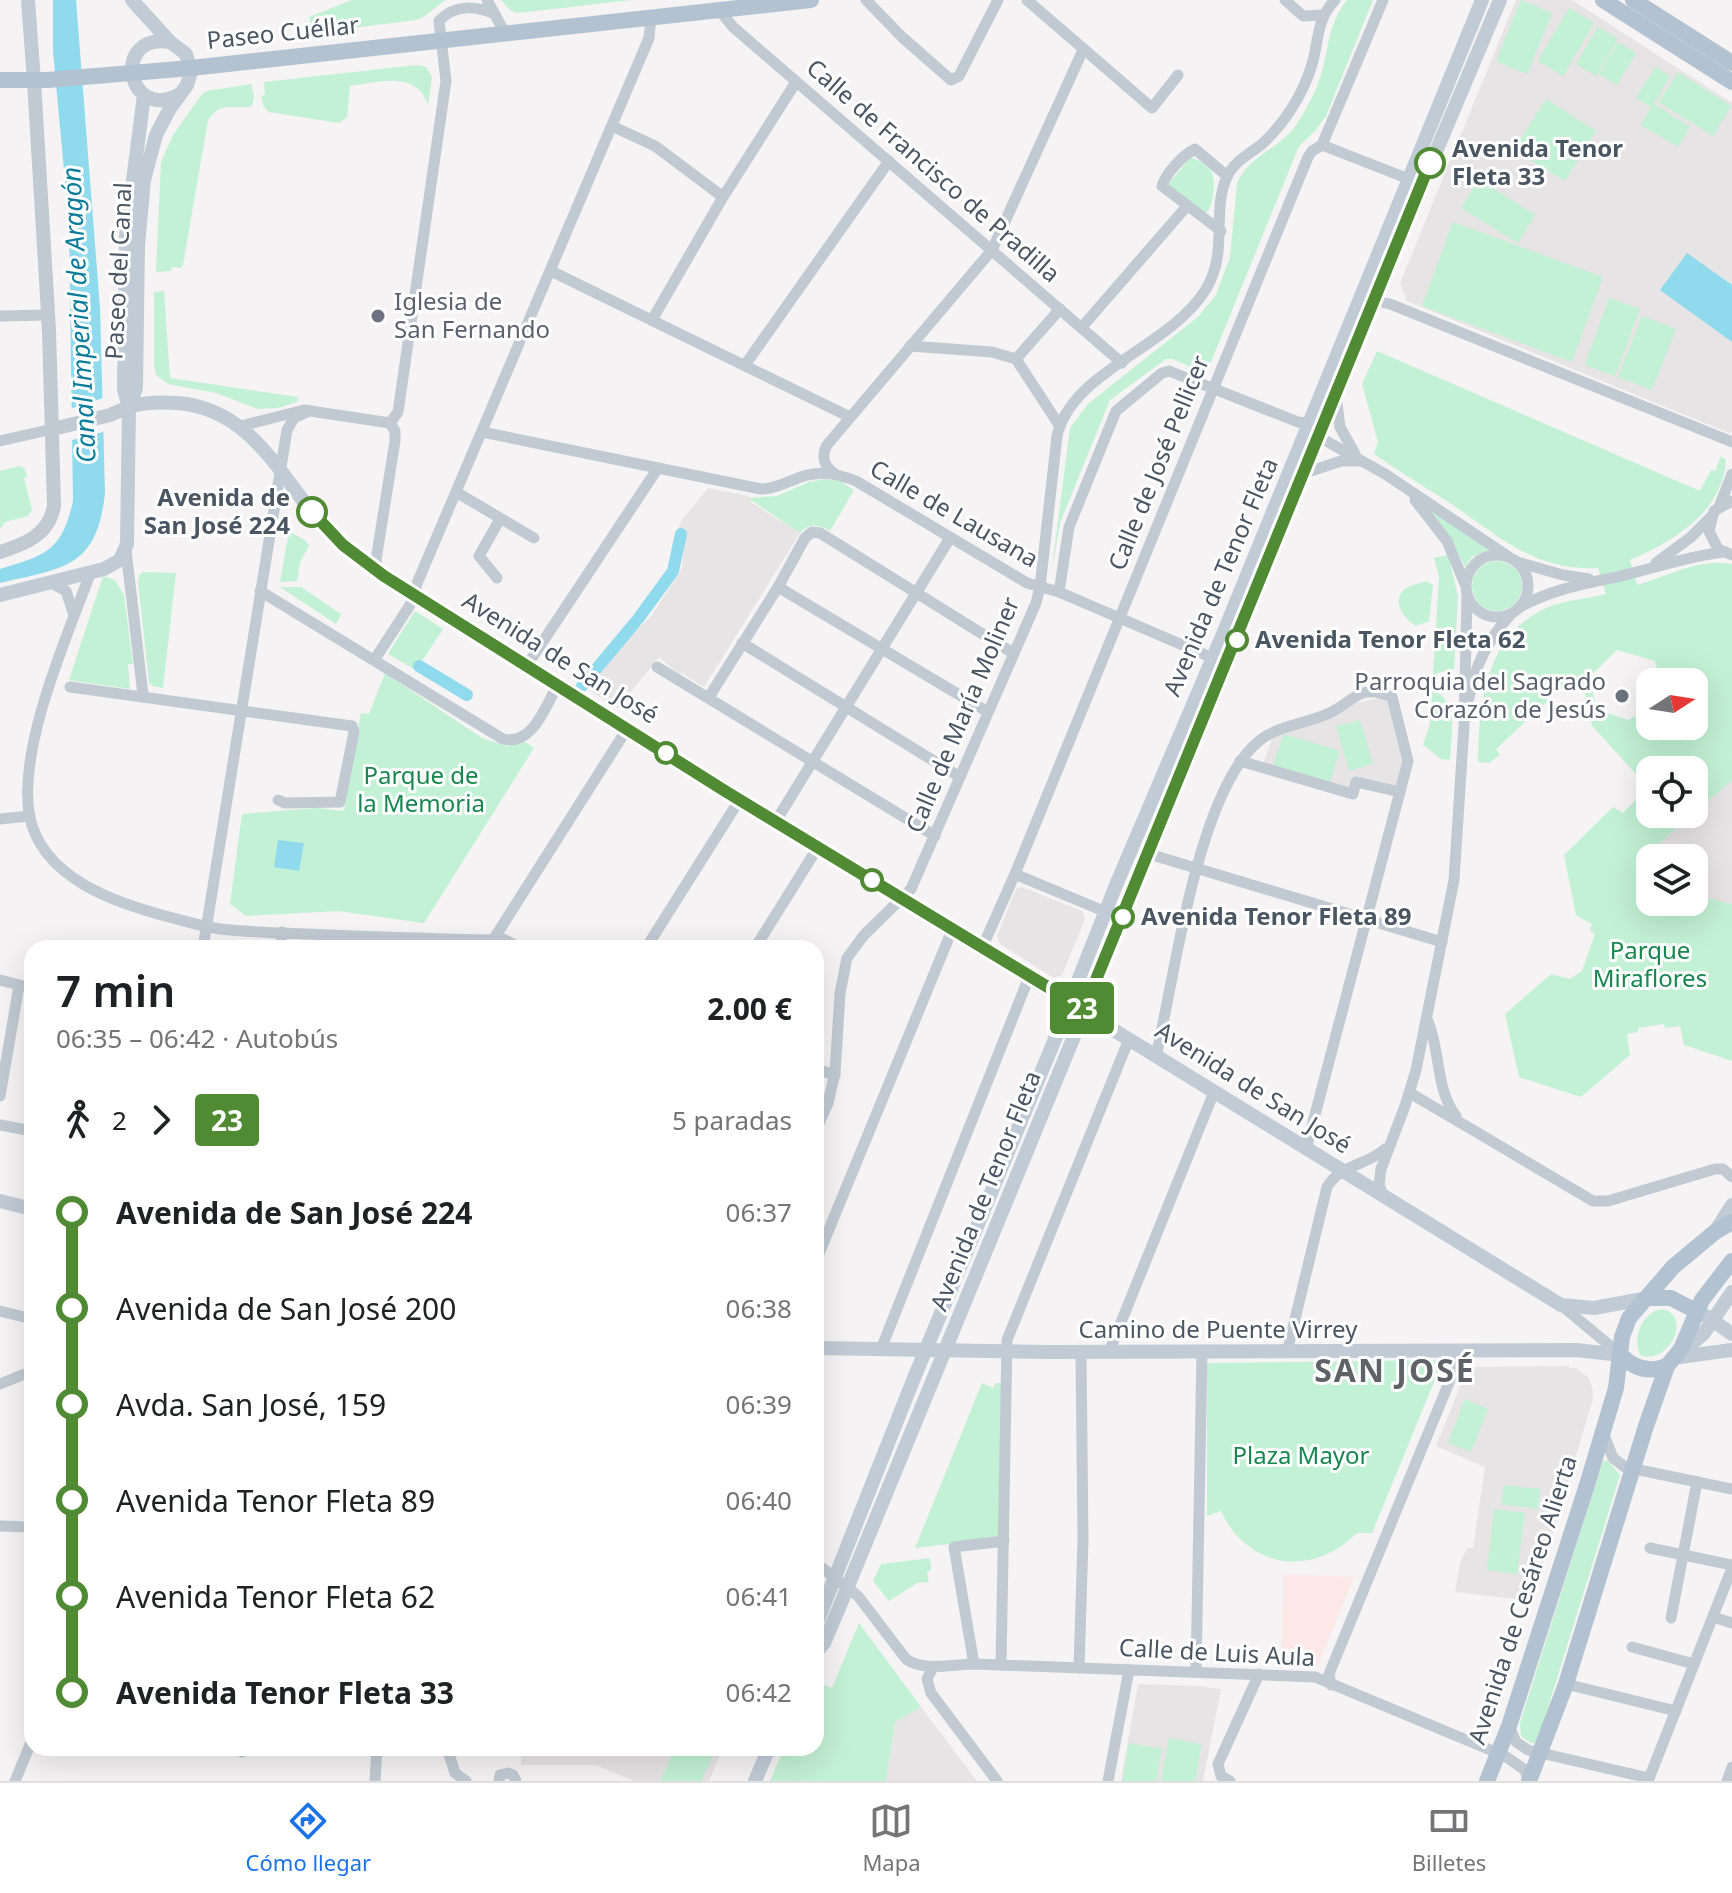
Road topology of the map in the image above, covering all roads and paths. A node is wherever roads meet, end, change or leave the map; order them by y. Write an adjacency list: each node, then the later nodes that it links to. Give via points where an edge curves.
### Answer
1 (28, 0): 28 (main road)
2 (132, 0): 21 (main road)
3 (487, 0): 16 (street)
4 (811, 0): 15 (main road, Paseo Cuéllar)
5 (866, 0): 6 (street, via 951,80 959,76)
6 (998, 0)
7 (1027, 0): 22 (street)
8 (1285, 0): 17 (street, via 1303,16)
9 (1335, 0): 17 (street)
10 (1383, 0): 34 (street, Calle de José Pellicer)
11 (1482, 0): 37 (main road, Avenida de Tenor Fleta)
12 (1500, 0): 37 (main road, Avenida de Tenor Fleta)
13 (1603, 0): 30 (main road)
14 (1633, 0): 23 (main road)
15 (719, 10): 18 (main road, Paseo Cuéllar); 29 (street, Calle de Francisco de Pradilla)
16 (495, 14): 19 (street); 20 (street, via 473,7 453,11 439,21)
17 (1322, 15): 36 (street, via 1314,59 1300,94 1280,126)
18 (651, 17): 19 (main road, Paseo Cuéllar); 33 (street, via 649,38)
19 (505, 33): 20 (main road, Paseo Cuéllar)
20 (439, 40): 24 (main road, Paseo Cuéllar); 59 (street, via 446,81 398,412)
21 (170, 42): 24 (main road, via 186,54); 25 (main road, via 145,46 134,58)
22 (1083, 50): 26 (street, via 1152,108); 41 (street)
23 (1732, 63)
24 (191, 68): 25 (main road, Paseo Cuéllar); 32 (main road, Paseo del Canal)
25 (132, 74): 28 (main road, Paseo Cuéllar); 31 (main road)
26 (1178, 75)
27 (0, 80): 28 (main road, Paseo Cuéllar)
28 (41, 80): 46 (street)
29 (796, 82): 35 (street, Calle de Francisco de Pradilla); 38 (street)
30 (1732, 82)
31 (144, 95): 32 (main road, via 161,100); 56 (main road, Paseo del Canal, via 126,236 124,390)
32 (178, 95): 56 (main road, Paseo del Canal, via 156,135 144,180 136,388)
33 (612, 126): 38 (street, via 655,146); 42 (street)
34 (1322, 145): 37 (street); 54 (street, Calle de José Pellicer, via 1308,157)
35 (889, 161): 41 (street, Calle de Francisco de Pradilla); 53 (street)
36 (1227, 176): 39 (street, via 1191,149 1162,186); 40 (street, Calle de María Moliner)
37 (1416, 181): 43 (main road, Avenida de Tenor Fleta); 44 (main road, Avenida de Tenor Fleta)
38 (723, 197): 48 (street)
39 (1187, 206): 40 (street); 49 (street)
40 (1221, 231): 52 (street, Calle de María Moliner, via 1218,262 1196,303)
41 (992, 250): 45 (street, Calle de Francisco de Pradilla); 50 (street)
42 (551, 271): 48 (street); 64 (street)
43 (1374, 299): 44 (street); 55 (main road, Avenida de Tenor Fleta); 67 (street)
44 (1356, 302): 60 (main road, Avenida de Tenor Fleta)
45 (1060, 309): 49 (street, Calle de Francisco de Pradilla); 51 (street)
46 (48, 315): 47 (street); 63 (street)
47 (0, 316)
48 (652, 320): 53 (street)
49 (1082, 327): 52 (street, Calle de Francisco de Pradilla)
50 (910, 346): 51 (street, via 992,352); 58 (street)
51 (1016, 359): 61 (street)
52 (1122, 363): 61 (street, Calle de María Moliner, via 1083,391)
53 (745, 365): 58 (street)
54 (1214, 387): 60 (street); 97 (street, Calle de María Moliner, via 1165,372 1118,408 1069,527); 102 (street, Calle de José Pellicer)
55 (1336, 392): 65 (main road, Avenida de Tenor Fleta); 68 (street, via 1340,427)
56 (129, 407): 62 (main road, Avenida de San José, via 185,404 215,411); 63 (street); 82 (main road, Paseo del Canal)
57 (309, 411): 59 (street); 62 (street); 70 (street, via 288,426)
58 (850, 417): 72 (street, Calle de Lausana, via 824,455)
59 (390, 423): 87 (street, via 395,441)
60 (1309, 423): 65 (street); 106 (main road, Avenida de Tenor Fleta)
61 (1059, 425): 93 (street, Calle de María Moliner)
62 (241, 426): 70 (main road, Avenida de San José)
63 (59, 428): 66 (street); 83 (street, via 48,524 31,540)
64 (482, 432): 69 (street, Calle de Lausana); 75 (street)
65 (1319, 437): 68 (street); 71 (main road, Avenida de Tenor Fleta)
66 (0, 441)
67 (1732, 442)
68 (1361, 461): 71 (street, via 1341,461); 74 (street)
69 (658, 468): 72 (street, Calle de Lausana, via 761,489 814,473); 109 (street)
70 (280, 469): 87 (main road, Avenida de San José, via 338,541); 94 (street)
71 (1305, 473): 107 (main road, Avenida de Tenor Fleta)
72 (835, 474): 81 (street, Calle de Lausana, via 856,481)
73 (1732, 474): 77 (street)
74 (1401, 485): 85 (street); 95 (street, via 1440,529)
75 (456, 492): 79 (street); 99 (street)
76 (1732, 501): 77 (street)
77 (1719, 507): 78 (street)
78 (1711, 517): 84 (street, via 1710,538); 86 (street)
79 (500, 519): 80 (street); 89 (street, via 479,556)
80 (534, 538)
81 (950, 538): 93 (street, Calle de Lausana); 96 (street)
82 (126, 550): 88 (main road, via 116,563); 113 (street)
83 (0, 552)
84 (1728, 554): 86 (street)
85 (1513, 560): 90 (street); 95 (street, via 1499,555 1480,560 1467,576); 100 (street, via 1523,569 1528,589)
86 (1648, 568): 90 (street)
87 (378, 572): 99 (main road, Avenida de San José)
88 (90, 574): 91 (main road); 101 (street)
89 (497, 578)
90 (1597, 580): 100 (street, via 1555,591)
91 (53, 584): 98 (main road); 101 (street, via 66,591)
92 (778, 587): 96 (street, via 812,532); 103 (street); 104 (street)
93 (1040, 587): 97 (street, Calle de Lausana); 105 (street, Calle de María Moliner)
94 (260, 591): 108 (street); 116 (street)
95 (1466, 591): 100 (street, via 1473,606 1490,617); 118 (street)
96 (914, 592): 104 (street); 105 (street)
97 (1059, 592): 102 (street, Calle de Lausana)
98 (0, 595)
99 (414, 595): 108 (street); 109 (main road, Avenida de San José)
100 (1515, 611): 118 (street, via 1480,659)
101 (74, 615): 126 (street, via 33,749)
102 (1118, 619): 106 (street, Calle de Lausana); 133 (street, Calle de José Pellicer)
103 (742, 643): 114 (street); 115 (street)
104 (882, 649): 115 (street); 117 (street)
105 (1013, 653): 117 (street, Calle de María Moliner)
106 (1213, 657): 107 (street, Calle de Lausana); 135 (main road, Avenida de Tenor Fleta)
107 (1230, 658): 131 (main road, Avenida de Tenor Fleta)
108 (375, 659): 111 (street, via 507,741 528,735)
109 (526, 667): 111 (main road, Avenida de San José)
110 (657, 667): 114 (street)
111 (557, 686): 119 (main road, Avenida de San José)
112 (70, 687): 113 (street)
113 (143, 695): 116 (street)
114 (709, 697): 121 (street)
115 (847, 708): 121 (street); 122 (street)
116 (240, 709): 125 (street, via 353,728 340,802); 137 (street)
117 (988, 712): 122 (street, Calle de María Moliner)
118 (1464, 726): 148 (street, via 1457,855)
119 (627, 729): 124 (main road, Avenida de San José); 145 (street)
120 (1240, 761): 123 (street, via 1353,794 1356,782); 123 (street, via 1268,735 1331,713 1361,692 1380,691 1394,699 1408,758); 132 (street)
121 (814, 762): 128 (street); 129 (street)
122 (960, 777): 129 (street, Calle de María Moliner)
123 (1400, 792): 136 (street)
124 (740, 799): 128 (main road, Avenida de San José); 146 (street)
125 (278, 800)
126 (30, 816): 127 (street); 137 (street, via 50,855 91,890 125,906)
127 (0, 819)
128 (776, 821): 130 (main road, Avenida de San José)
129 (935, 836): 134 (street, Calle de María Moliner, via 911,889)
130 (818, 847): 134 (main road, Avenida de San José); 147 (street)
131 (1149, 854): 132 (street); 155 (main road, Avenida de Tenor Fleta)
132 (1196, 868): 136 (street); 158 (street)
133 (1015, 874): 135 (street); 149 (street, Calle de José Pellicer)
134 (901, 898): 138 (main road, Avenida de San José); 160 (street, Calle de María Moliner, via 847,958)
135 (1106, 912): 154 (main road, Avenida de Tenor Fleta)
136 (1366, 918): 148 (street); 171 (street)
137 (206, 926): 139 (street); 141 (street)
138 (952, 930): 149 (main road, Avenida de San José); 180 (street)
139 (282, 932): 140 (street); 142 (street)
140 (334, 935): 143 (street); 144 (street)
141 (204, 940)
142 (282, 940)
143 (333, 940)
144 (421, 940)
145 (494, 940)
146 (651, 940)
147 (760, 940)
148 (1442, 942): 156 (street)
149 (982, 948): 150 (main road, Avenida de San José)
150 (1029, 977): 154 (main road, Avenida de San José); 191 (street)
151 (0, 980): 152 (street)
152 (19, 986): 153 (street); 164 (street)
153 (24, 987)
154 (1070, 1001): 155 (main road, Avenida de San José); 194 (main road, Avenida de Tenor Fleta)
155 (1084, 1009): 157 (main road, Avenida de San José); 192 (main road, Avenida de Tenor Fleta)
156 (1427, 1019): 161 (street); 163 (street)
157 (1129, 1039): 158 (main road, Avenida de San José); 196 (street, via 1008,1336)
158 (1156, 1056): 162 (main road, Avenida de San José)
159 (824, 1072): 160 (street)
160 (835, 1075): 166 (street, Calle de María Moliner)
161 (1442, 1086): 165 (street, via 1438,1097); 167 (street)
162 (1214, 1092): 171 (main road, Avenida de San José); 198 (street)
163 (1410, 1093): 165 (street); 170 (street)
164 (0, 1096)
165 (1427, 1102): 167 (street)
166 (824, 1105)
167 (1462, 1123): 173 (street, via 1597,1202 1715,1169)
168 (0, 1125): 169 (street)
169 (24, 1130)
170 (1388, 1145): 172 (street, via 1374,1158); 174 (street, via 1379,1174)
171 (1306, 1149): 172 (main road, Avenida de San José)
172 (1341, 1171): 174 (main road, Avenida de San José); 200 (street, via 1324,1194)
173 (1732, 1177)
174 (1384, 1197): 184 (main road, Avenida de San José)
175 (0, 1201): 177 (main road)
176 (1732, 1205): 179 (main road, Avenida de Cesáreo Alierta)
177 (24, 1207)
178 (1732, 1222): 179 (main road, Avenida de Cesáreo Alierta)
179 (1715, 1232): 183 (main road, Avenida de Cesáreo Alierta, via 1673,1267)
180 (824, 1242)
181 (1732, 1261): 186 (main road)
182 (1732, 1292): 188 (main road)
183 (1648, 1298): 184 (main road, Avenida de San José, via 1594,1308); 186 (main road, Avenida de San José, via 1671,1298); 201 (main road, Avenida de Cesáreo Alierta, via 1629,1318)
184 (1561, 1305): 201 (street, Avenida de San José)
185 (0, 1311): 187 (street)
186 (1696, 1311): 188 (main road, Avenida de San José); 202 (main road)
187 (24, 1317)
188 (1714, 1321): 189 (main road, Avenida de San José); 202 (main road)
189 (1732, 1334)
190 (824, 1348): 191 (main road, Camino de Puente Virrey)
191 (881, 1349): 194 (main road, Camino de Puente Virrey)
192 (945, 1350): 194 (main road, Camino de Puente Virrey); 196 (main road, Camino de Puente Virrey); 217 (main road, Avenida de Tenor Fleta)
193 (1732, 1350): 202 (main road, Avenida de San José)
194 (925, 1351): 216 (main road, Avenida de Tenor Fleta)
195 (1462, 1351): 200 (main road, Camino de Puente Virrey); 201 (main road, Camino de Puente Virrey); 233 (street, via 1329,1674)
196 (1007, 1352): 197 (main road, Camino de Puente Virrey); 211 (street)
197 (1081, 1352): 198 (main road, Camino de Puente Virrey); 228 (street)
198 (1109, 1352): 199 (main road, Camino de Puente Virrey)
199 (1202, 1352): 200 (main road, Camino de Puente Virrey); 230 (street)
200 (1287, 1352)
201 (1621, 1355): 202 (main road, Avenida de San José, via 1640,1369); 205 (main road, Avenida de Cesáreo Alierta)
202 (1672, 1362): 206 (main road)
203 (24, 1374): 204 (street)
204 (0, 1384)
205 (1603, 1432): 206 (street, Avenida de Cesáreo Alierta, via 1615,1461); 235 (main road, Avenida de Cesáreo Alierta)
206 (1632, 1469): 207 (street); 232 (main road)
207 (1697, 1482): 208 (street); 213 (street)
208 (1732, 1489)
209 (0, 1526): 210 (street)
210 (24, 1527)
211 (1004, 1541): 224 (street, via 954,1547); 226 (street)
212 (1650, 1548): 213 (street)
213 (1684, 1554): 214 (street); 220 (street)
214 (1732, 1566): 219 (street)
215 (824, 1568): 216 (street)
216 (834, 1575): 217 (street); 218 (main road, Avenida de Tenor Fleta)
217 (847, 1587): 222 (main road, Avenida de Tenor Fleta); 227 (street, via 906,1659)
218 (824, 1603)
219 (1713, 1617): 221 (street); 225 (street)
220 (1671, 1618)
221 (1732, 1623)
222 (824, 1643)
223 (1632, 1647): 225 (street)
224 (974, 1664): 226 (street, Calle de Luis Aula); 227 (street, Calle de Luis Aula)
225 (1694, 1664): 234 (street)
226 (1001, 1665): 228 (street, Calle de Luis Aula)
227 (928, 1666): 250 (street, via 931,1693)
228 (1079, 1668): 229 (street, Calle de Luis Aula)
229 (1129, 1670): 230 (street, Calle de Luis Aula); 251 (street)
230 (1196, 1672): 231 (street, Calle de Luis Aula)
231 (1259, 1674): 233 (street, Calle de Luis Aula, via 1315,1677); 252 (street, via 1218,1764 1221,1776)
232 (1566, 1684): 234 (street); 237 (main road)
233 (1331, 1685): 236 (street, Calle de Luis Aula)
234 (1676, 1711): 243 (street)
235 (1509, 1726): 236 (main road, Avenida de Cesáreo Alierta); 237 (street, via 1518,1745)
236 (1498, 1753): 253 (main road, Avenida de Cesáreo Alierta); 254 (street, Calle de Luis Aula, via 1522,1767)
237 (1541, 1754): 243 (street); 254 (main road)
238 (25, 1756): 244 (street)
239 (377, 1756): 245 (street)
240 (450, 1756): 246 (street, via 455,1773)
241 (766, 1756): 249 (main road)
242 (1732, 1767): 255 (street)
243 (1649, 1780)
244 (15, 1781)
245 (375, 1781)
246 (466, 1781)
247 (499, 1781): 248 (street, via 508,1773)
248 (516, 1781)
249 (755, 1781)
250 (997, 1781)
251 (1108, 1781)
252 (1230, 1781)
253 (1487, 1781)
254 (1529, 1781)
255 (1727, 1781)

